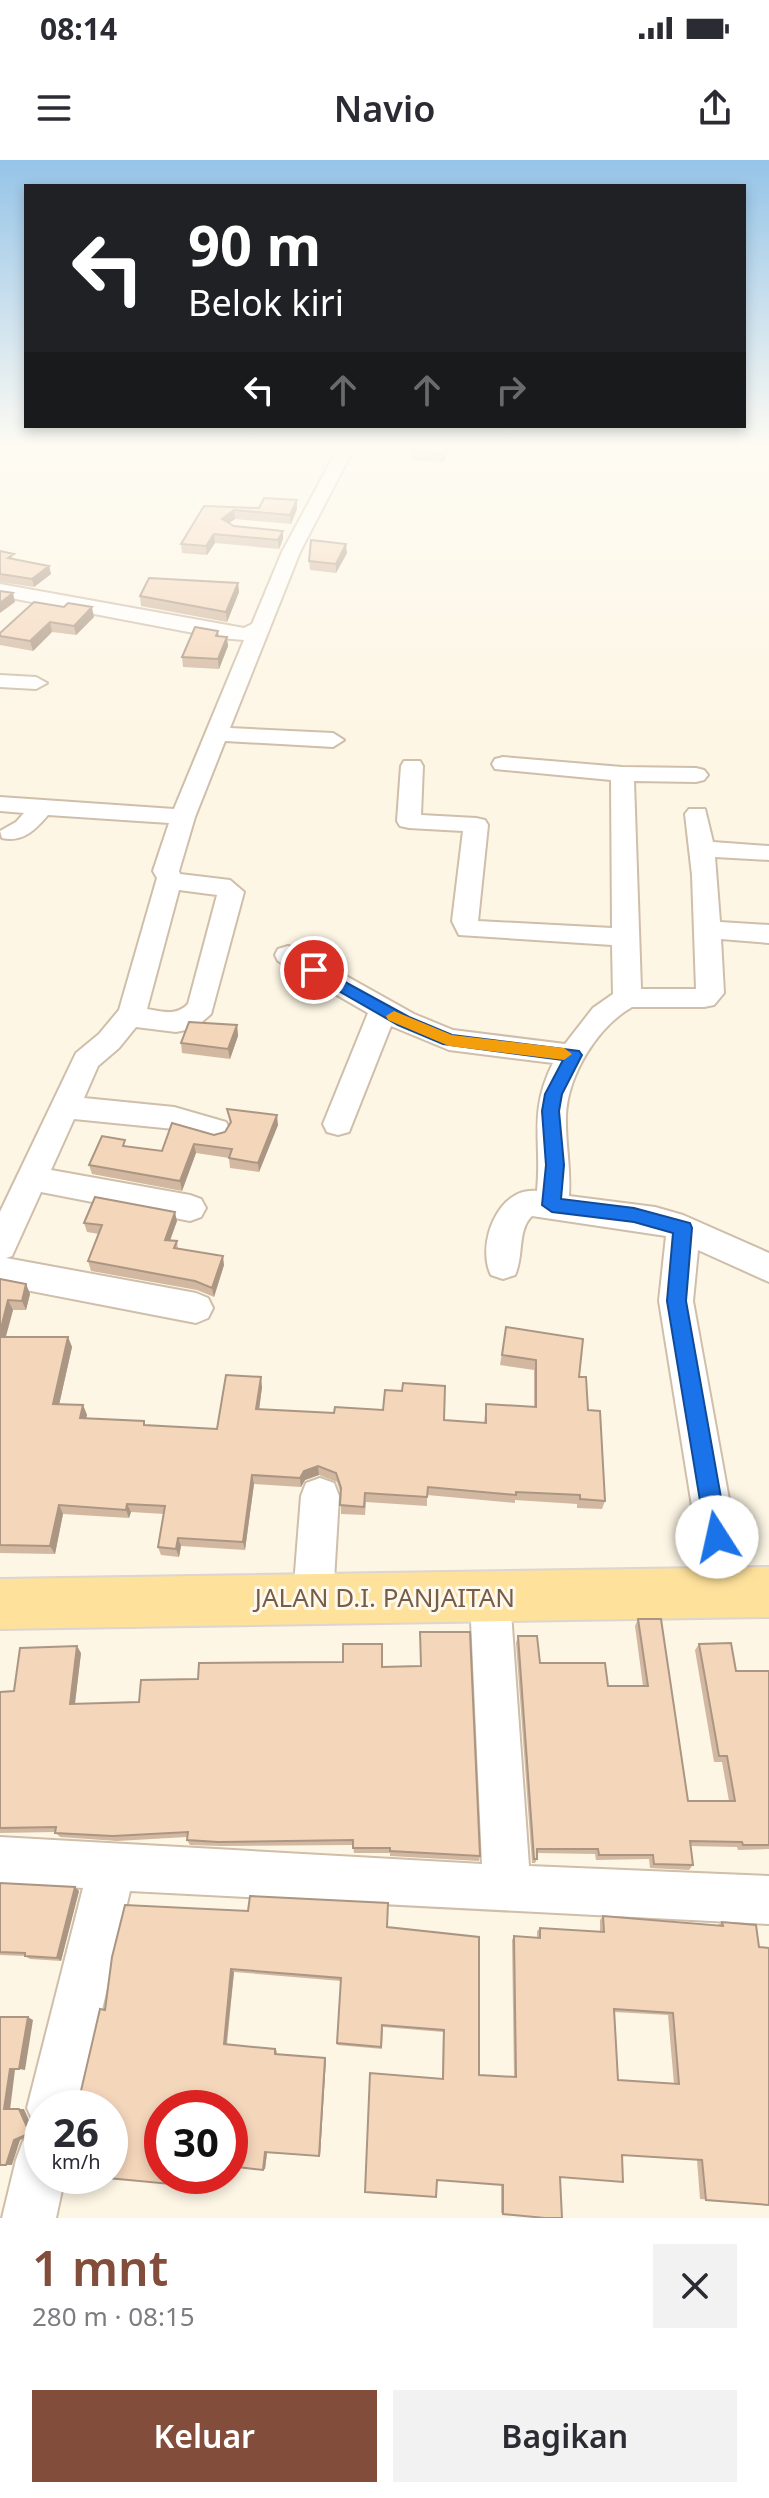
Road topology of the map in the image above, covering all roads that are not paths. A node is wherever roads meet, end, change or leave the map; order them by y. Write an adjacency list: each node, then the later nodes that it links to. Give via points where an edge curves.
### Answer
1 (296, 544): 3 (street)
2 (0, 590): 3 (street, via 220,632)
3 (258, 630): 6 (street)
4 (0, 681): 5 (street)
5 (36, 683)
6 (217, 734): 7 (street); 15 (street)
7 (333, 740)
8 (503, 764): 10 (street)
9 (412, 766): 22 (street, via 409,821 476,825 468,929)
10 (622, 774): 11 (street); 22 (street)
11 (696, 775)
12 (0, 804): 13 (street)
13 (42, 807): 15 (street); 16 (street, via 25,827)
14 (697, 814): 17 (street)
15 (183, 817): 19 (street, via 166,871)
16 (11, 833)
17 (700, 849): 18 (street); 20 (street)
18 (769, 853)
19 (169, 879): 26 (street); 26 (street, via 231,892 207,992 201,1007 183,1023)
20 (706, 929): 21 (street); 24 (street, via 709,995)
21 (769, 934)
22 (626, 937): 24 (street)
23 (288, 955): 25 (street)
24 (627, 998): 27 (street, via 602,1015)
25 (383, 1011): 27 (street, via 449,1040); 29 (street)
26 (131, 1016): 28 (street, via 83,1064)
27 (574, 1055): 32 (street, via 551,1111)
28 (63, 1107): 30 (street, via 174,1118); 31 (street)
29 (338, 1124)
30 (215, 1130)
31 (31, 1178): 33 (street); 35 (street)
32 (552, 1205): 34 (street, via 634,1215); 36 (street, via 529,1203 515,1209)
33 (190, 1208)
34 (683, 1228): 37 (street); 41 (street, via 678,1315)
35 (0, 1247)
36 (503, 1265)
37 (769, 1268)
38 (0, 1271): 39 (street)
39 (196, 1308)
40 (320, 1496): 42 (street)
41 (748, 1592): 43 (main road, JALAN D.I. PANJAITAN)
42 (313, 1598): 43 (main road, JALAN D.I. PANJAITAN); 44 (main road, JALAN D.I. PANJAITAN)
43 (490, 1598): 47 (street)
44 (0, 1604)
45 (0, 1860): 46 (street)
46 (112, 1867): 47 (street); 49 (street)
47 (507, 1889): 48 (street)
48 (769, 1900)
49 (57, 2090)
50 (34, 2194): 51 (street)
51 (29, 2218)

